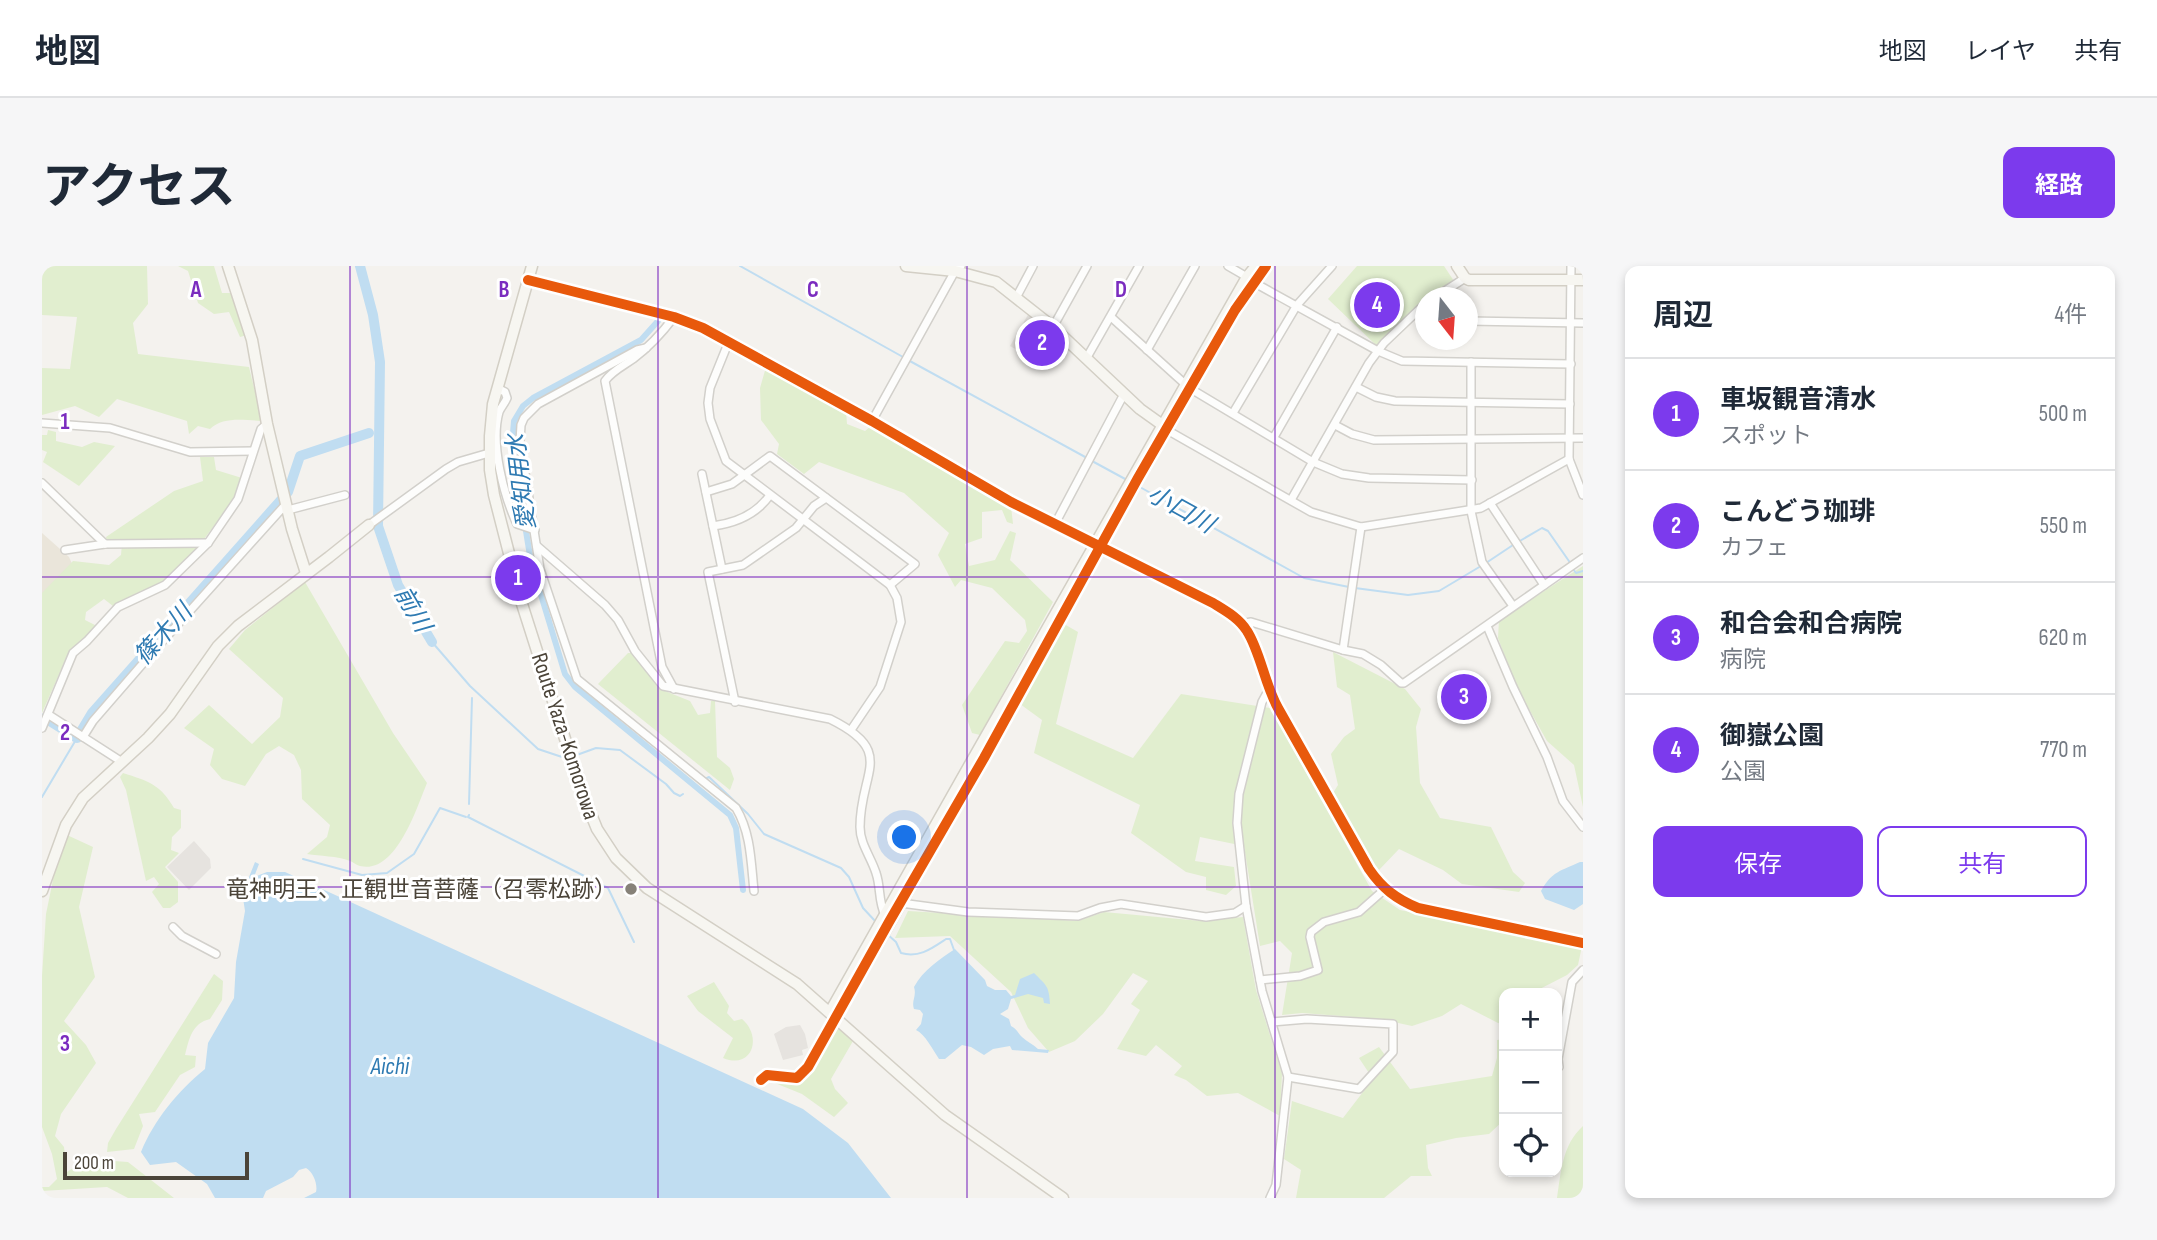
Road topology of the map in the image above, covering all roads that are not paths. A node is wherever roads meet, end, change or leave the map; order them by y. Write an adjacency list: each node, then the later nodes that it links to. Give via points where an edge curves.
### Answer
1 (228, 266): 47 (street, via 252,340)
2 (532, 266): 17 (street, Route Yaza-Komorowa)
3 (911, 266): 14 (street)
4 (1033, 266): 21 (street)
5 (1087, 266): 29 (street)
6 (1139, 266): 24 (street)
7 (1195, 266): 33 (street)
8 (1228, 266): 16 (street)
9 (1256, 266): 16 (street)
10 (1266, 266): 16 (street)
11 (1332, 266): 22 (street)
12 (1457, 266): 15 (street)
13 (1571, 266): 18 (street)
14 (958, 268): 21 (street, via 996,282); 45 (street)
15 (1465, 278): 18 (street); 20 (street)
16 (1250, 279): 22 (street); 38 (street)
17 (528, 280): 23 (street); 40 (street, Route Yaza-Komorowa)
18 (1571, 281): 19 (street); 27 (street)
19 (1583, 281)
20 (1451, 287)
21 (1017, 296): 29 (street)
22 (1297, 305): 30 (street); 44 (street)
23 (674, 317): 31 (street); 32 (street)
24 (1111, 317): 33 (street); 35 (street)
25 (1415, 317): 34 (street)
26 (1478, 321): 27 (street)
27 (1570, 323): 28 (street); 37 (street)
28 (1583, 323)
29 (1053, 327): 35 (street)
30 (1337, 327): 34 (street); 50 (street)
31 (729, 340): 45 (street); 59 (street, via 710,388 709,411 726,461)
32 (646, 348): 76 (street, via 538,404 524,418 520,441); 91 (street, via 606,381 662,667)
33 (1147, 350): 38 (street)
34 (1378, 351): 36 (street, via 1402,362); 39 (street)
35 (1086, 359): 41 (street)
36 (1471, 362): 37 (street); 42 (street)
37 (1570, 364): 43 (street)
38 (1188, 386): 44 (street); 49 (street)
39 (1356, 387): 42 (street, via 1395,401); 48 (street)
40 (498, 388): 55 (street, Route Yaza-Komorowa); 76 (street, via 507,398 500,410 497,437 506,495 517,524)
41 (1124, 394): 49 (street); 73 (street)
42 (1471, 401): 43 (street); 53 (street)
43 (1570, 404): 52 (street)
44 (1233, 413): 50 (street)
45 (872, 421): 73 (street)
46 (42, 423): 54 (street, via 110,428 190,452)
47 (267, 424): 54 (street); 69 (street)
48 (1335, 425): 53 (street, via 1374,440); 57 (street)
49 (1164, 427): 67 (street); 79 (street)
50 (1274, 437): 57 (street)
51 (1583, 438): 52 (street)
52 (1570, 439): 53 (street); 56 (street)
53 (1471, 440): 60 (street)
54 (253, 451): 77 (street, via 237,499)
55 (489, 453): 72 (street, via 446,469); 111 (street, Route Yaza-Komorowa, via 494,495 516,580 597,829 626,869 663,900 797,984)
56 (1569, 459): 65 (street); 68 (street)
57 (1313, 462): 60 (street, via 1352,477); 67 (street)
58 (702, 474): 62 (street)
59 (742, 474): 62 (street, via 725,488); 64 (street); 66 (street, via 770,456)
60 (1472, 480): 70 (street)
61 (42, 483): 78 (street)
62 (706, 492): 74 (street)
63 (345, 495): 69 (street)
64 (770, 495): 71 (street); 74 (street, via 746,517)
65 (1583, 495)
66 (826, 498): 71 (street); 86 (street, via 915,564)
67 (1291, 500): 75 (street, via 1311,512)
68 (1490, 503): 70 (street); 85 (street)
69 (287, 507): 84 (street); 97 (street, via 117,692)
70 (1471, 511): 75 (street); 87 (street, via 1484,564)
71 (804, 519): 83 (street, via 743,565); 86 (street)
72 (369, 524): 84 (street)
73 (1055, 524): 79 (street)
74 (713, 526): 83 (street)
75 (1361, 527): 90 (street)
76 (535, 530): 80 (street)
77 (208, 543): 78 (street); 94 (street, via 165,585 118,607 73,653)
78 (105, 544): 81 (street)
79 (1097, 544): 88 (street, via 1213,603); 103 (street, via 997,736); 105 (street)
80 (537, 546): 91 (street, via 605,605 663,686); 102 (street, via 540,569 577,679 736,808 745,822)
81 (65, 550)
82 (1583, 558): 85 (street)
83 (722, 569): 93 (street, via 708,572)
84 (306, 573): 98 (street, via 218,646 170,714)
85 (1544, 584): 87 (street)
86 (890, 585): 96 (street, via 901,622 880,687)
87 (1513, 606): 89 (street)
88 (1241, 624): 90 (street, via 1251,622); 92 (street)
89 (1487, 626): 90 (street, via 1404,683 1363,654); 99 (street, via 1563,801)
90 (1343, 650)
91 (674, 689): 93 (street)
92 (1268, 691): 100 (street, via 1369,869); 104 (street, via 1239,794 1238,836)
93 (735, 702): 96 (street, via 830,719)
94 (49, 715): 95 (street); 97 (street)
95 (42, 728)
96 (851, 730): 105 (street, via 867,745 871,758 860,828)
97 (83, 737): 98 (street)
98 (122, 762): 101 (street, via 91,789 72,816)
99 (1583, 827)
100 (1385, 889): 107 (street, via 1418,908); 110 (street, via 1359,912 1324,922 1311,932 1318,970)
101 (42, 891)
102 (754, 891)
103 (901, 903): 104 (street, via 968,912 1078,916 1121,904 1206,917 1235,914); 111 (street)
104 (1246, 906): 110 (street)
105 (885, 915): 111 (street)
106 (173, 927): 108 (street)
107 (1583, 943)
108 (216, 954)
109 (1583, 971): 113 (street, via 1572,982)
110 (1260, 980): 112 (street)
111 (833, 1014): 115 (street, via 802,1074 792,1079 767,1075); 116 (street, Route Yaza-Komorowa, via 944,1115)
112 (1272, 1022): 114 (street); 114 (street, via 1307,1019 1393,1024 1393,1052 1359,1089)
113 (1559, 1051)
114 (1288, 1077): 117 (street, via 1276,1185)
115 (761, 1080)
116 (1063, 1198)
117 (1270, 1198)

